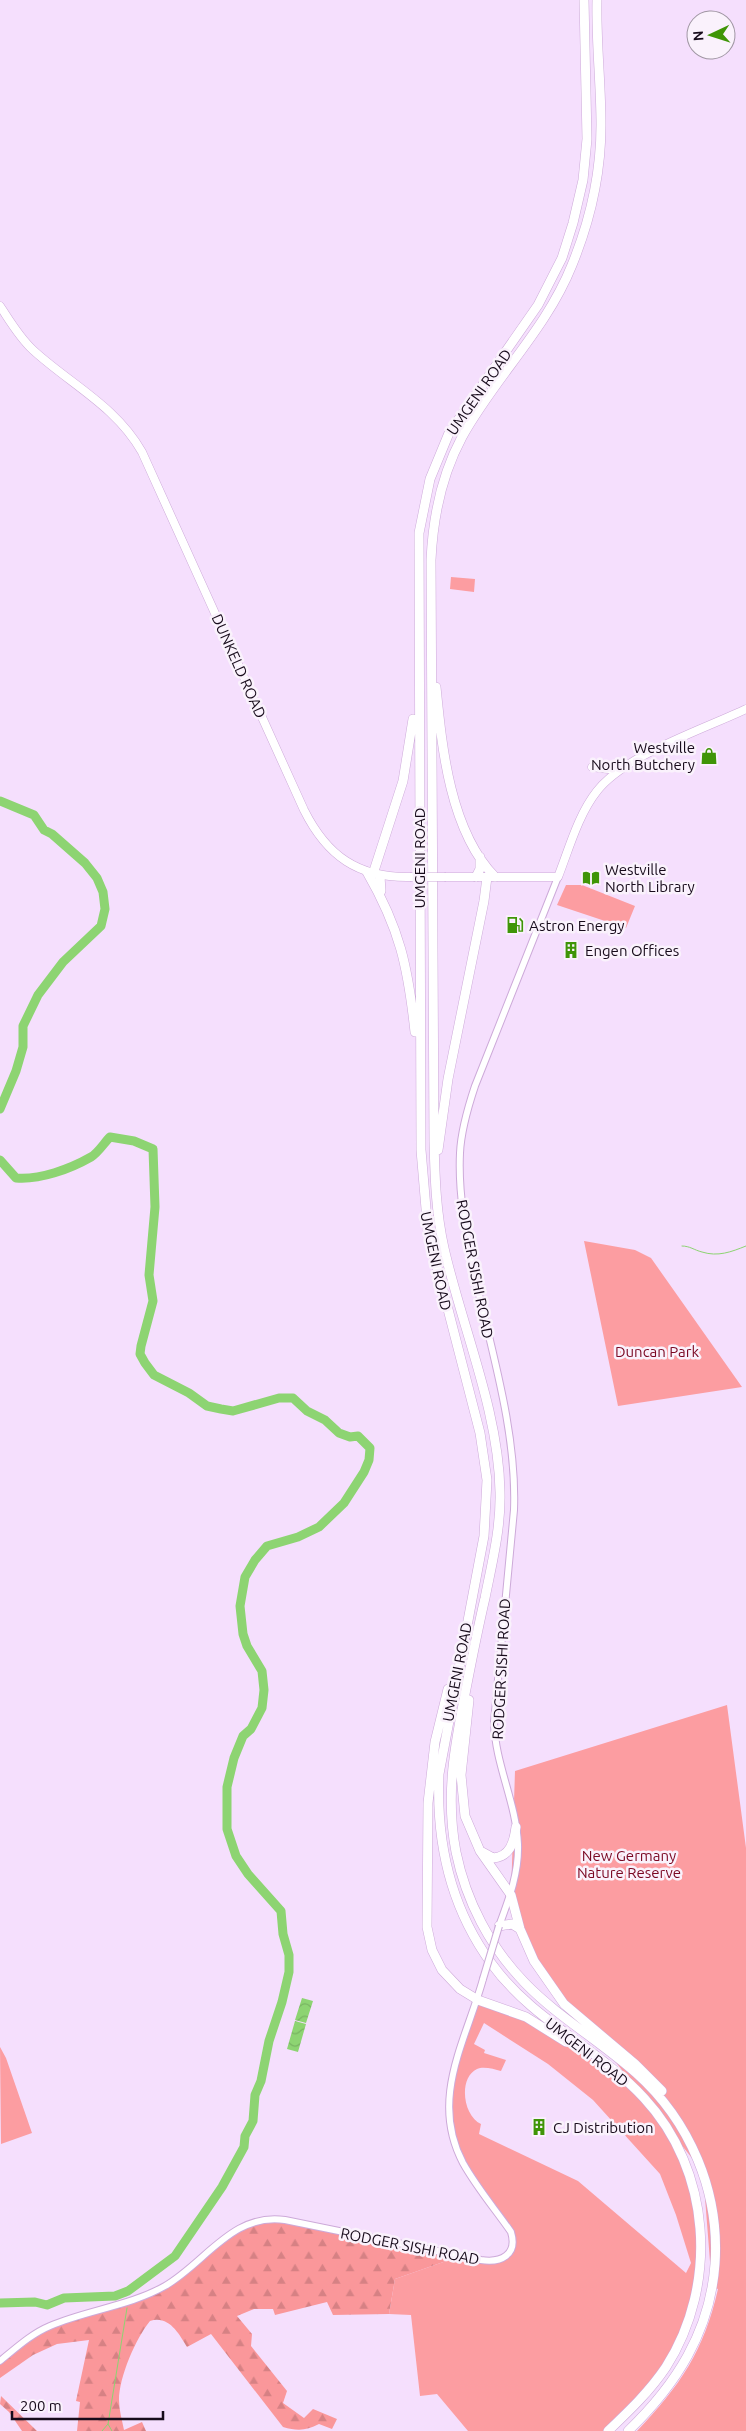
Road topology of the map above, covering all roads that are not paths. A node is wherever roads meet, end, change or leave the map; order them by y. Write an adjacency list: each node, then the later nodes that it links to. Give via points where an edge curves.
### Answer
1 (584, 0): 4 (highway, UMGENI ROAD, via 588,131 583,180 573,223 562,258 538,305 458,417 435,465 419,533)
2 (597, 0): 5 (highway, UMGENI ROAD, via 600,149 586,227 572,267 552,306 473,419 446,472 437,501 432,540)
3 (0, 306): 10 (main road, DUNKELD ROAD, via 32,349 116,416 132,434 310,822 338,856)
4 (417, 591): 10 (highway, via 412,729 396,806); 15 (highway, UMGENI ROAD)
5 (431, 634): 9 (highway, via 450,785 461,818); 16 (highway, UMGENI ROAD)
6 (746, 709): 8 (main road, RODGER SISHI ROAD)
7 (592, 766): 8 (main road)
8 (617, 770): 13 (main road, RODGER SISHI ROAD, via 594,796)
9 (480, 857): 11 (highway); 12 (highway)
10 (373, 874): 11 (main road, DUNKELD ROAD, bridge); 14 (highway); 14 (highway)
11 (476, 877): 12 (main road, DUNKELD ROAD)
12 (491, 877): 13 (main road, DUNKELD ROAD); 16 (highway, via 448,1079)
13 (558, 877): 19 (street, RODGER SISHI ROAD, via 475,1086 460,1151 463,1216 514,1469 514,1510 494,1729 497,1755)
14 (383, 901): 15 (highway, via 401,944 409,984)
15 (420, 1115): 18 (highway, UMGENI ROAD, via 428,1232 480,1433 487,1480 484,1536)
16 (435, 1176): 17 (highway, UMGENI ROAD, via 444,1248 499,1466 499,1525)
17 (484, 1601): 20 (highway, via 461,1775 466,1816); 26 (highway, UMGENI ROAD, via 451,1782 454,1839 473,1906 498,1949 524,1982 639,2075 657,2094 683,2130)
18 (462, 1643): 24 (highway, via 442,1713 430,1778 427,1927 432,1950 442,1970 453,1984); 25 (highway, UMGENI ROAD, via 441,1753 438,1794 442,1849 455,1894 483,1951 515,1992)
19 (516, 1827): 20 (highway, via 513,1842 504,1854 493,1858); 21 (street, RODGER SISHI ROAD, via 518,1854)
20 (480, 1851): 21 (highway)
21 (511, 1895): 22 (street, RODGER SISHI ROAD); 23 (highway)
22 (499, 1926): 23 (highway, via 508,1923); 24 (street, RODGER SISHI ROAD, bridge)
23 (520, 1929): 26 (highway, via 534,1961 555,1994 573,2013 645,2072 667,2098 687,2128)
24 (478, 2000): 25 (highway, via 526,2016 611,2072); 27 (street, RODGER SISHI ROAD, via 454,2069 448,2116 463,2163 511,2232 513,2246 508,2256 497,2261 481,2260 285,2220 261,2220 245,2225 221,2240 164,2286 48,2327)
25 (644, 2098): 28 (highway, UMGENI ROAD, via 669,2132 689,2174 700,2217 701,2266 691,2312 676,2349 656,2382)
26 (704, 2172): 29 (highway, UMGENI ROAD, via 716,2240 709,2304 685,2363)
27 (0, 2361)
28 (608, 2431)
29 (628, 2431)

